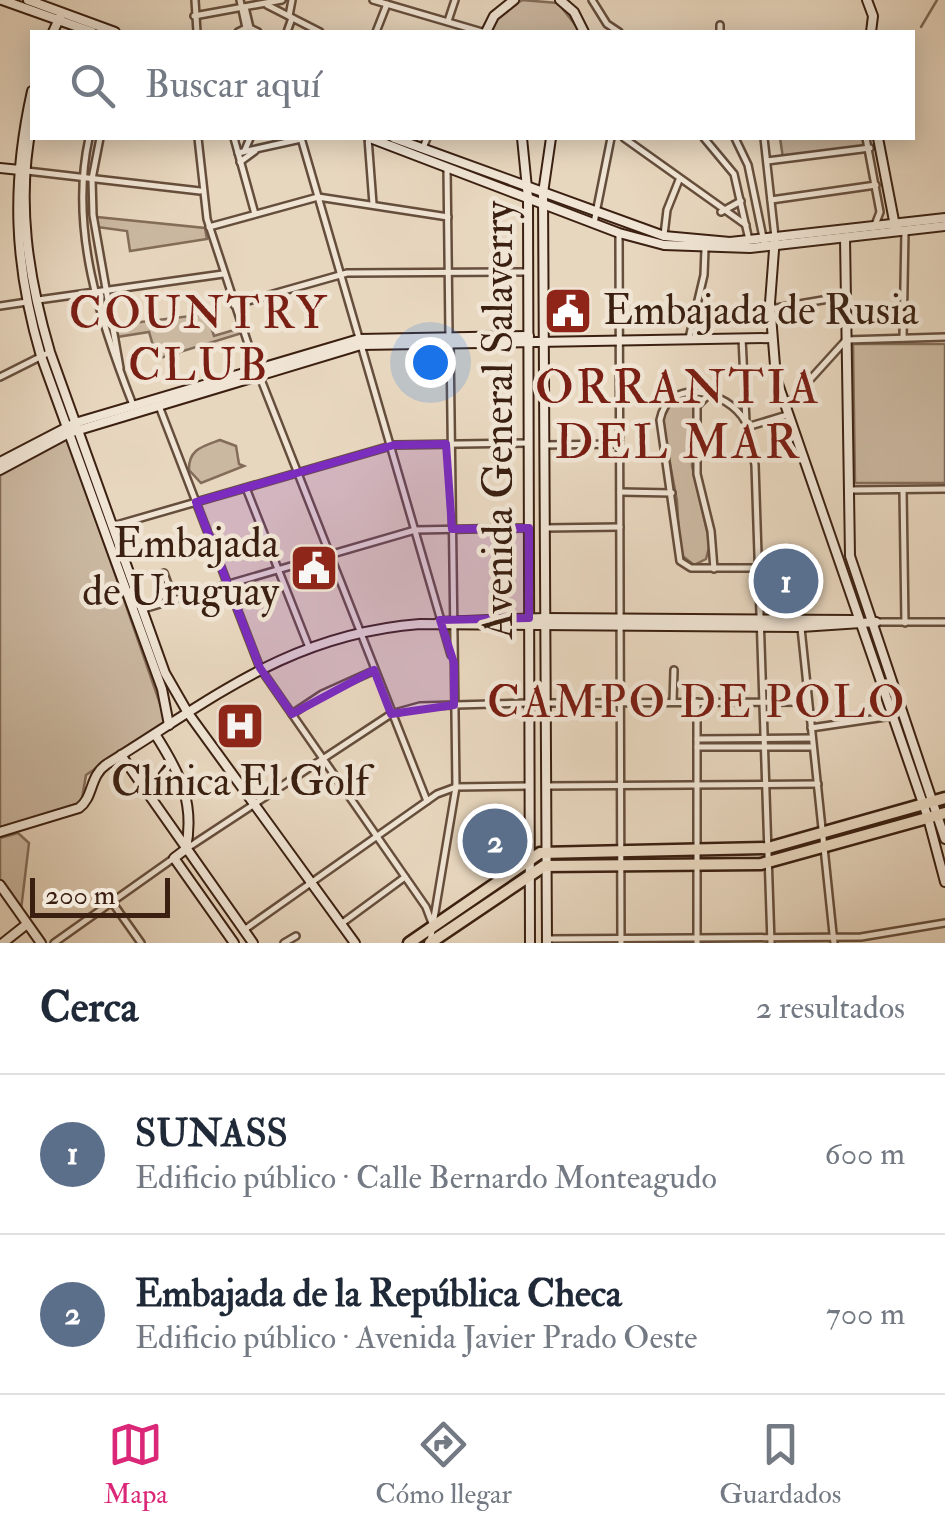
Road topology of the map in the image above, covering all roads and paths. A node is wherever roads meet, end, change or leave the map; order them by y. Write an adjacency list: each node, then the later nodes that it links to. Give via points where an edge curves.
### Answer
1 (2, 0): 17 (main road)
2 (28, 0): 17 (main road)
3 (195, 0): 15 (street)
4 (280, 0): 12 (street)
5 (292, 0): 16 (street)
6 (373, 0): 13 (street)
7 (455, 0): 18 (street)
8 (562, 0): 31 (main road)
9 (592, 0): 32 (street)
10 (867, 0): 33 (main road)
11 (507, 1): 30 (main road)
12 (265, 3): 14 (street); 16 (street)
13 (387, 4): 18 (street); 28 (street)
14 (242, 5): 15 (street); 24 (street); 25 (street)
15 (194, 16): 23 (street)
16 (290, 17): 26 (street); 27 (street)
17 (64, 18): 19 (main road); 20 (main road); 21 (main road); 22 (main road)
18 (448, 22): 29 (street)
19 (55, 30)
20 (62, 30)
21 (88, 30)
22 (107, 30)
23 (197, 30)
24 (242, 30)
25 (254, 30)
26 (287, 30)
27 (316, 30)
28 (377, 30)
29 (477, 30)
30 (485, 30)
31 (583, 30)
32 (615, 30)
33 (870, 30)
34 (30, 104): 64 (main road)
35 (30, 131): 64 (main road)
36 (90, 140): 65 (street)
37 (100, 140): 66 (street)
38 (198, 140): 70 (street)
39 (235, 140): 59 (street)
40 (249, 140): 57 (street)
41 (294, 140): 58 (street)
42 (302, 140): 72 (street)
43 (369, 140): 76 (street)
44 (390, 140): 55 (main road); 62 (main road)
45 (426, 140): 55 (street)
46 (522, 140): 69 (main road, Avenida General Salaverry)
47 (551, 140): 71 (main road, Avenida General Salaverry)
48 (612, 140): 83 (street)
49 (627, 140): 67 (street)
50 (706, 140): 74 (street, via 730,166)
51 (736, 140): 93 (street)
52 (764, 140): 60 (street)
53 (867, 140): 56 (street)
54 (878, 140): 77 (main road)
55 (424, 148): 62 (main road)
56 (870, 148): 60 (street); 68 (street)
57 (246, 150): 58 (street); 59 (street)
58 (255, 151): 61 (street)
59 (238, 153): 61 (street)
60 (767, 161): 75 (street)
61 (240, 162): 80 (street)
62 (448, 162): 69 (main road); 73 (main road); 82 (street)
63 (0, 168): 64 (main road)
64 (20, 170): 65 (street); 103 (main road)
65 (83, 178): 66 (street); 101 (street)
66 (92, 178): 70 (street); 100 (street)
67 (679, 180): 79 (street); 92 (street)
68 (876, 185): 75 (street); 85 (street, via 880,212)
69 (528, 187): 71 (main road); 73 (main road, Avenida General Salaverry)
70 (202, 191): 88 (street)
71 (542, 193): 78 (main road, Avenida General Salaverry); 83 (main road)
72 (318, 198): 76 (street); 80 (street); 99 (street)
73 (528, 198): 78 (main road); 81 (main road, Avenida General Salaverry)
74 (741, 200): 79 (street); 86 (street)
75 (770, 200): 93 (street)
76 (373, 204): 82 (street)
77 (891, 206): 85 (main road); 89 (main road)
78 (543, 209): 81 (main road); 83 (main road); 109 (main road, Avenida General Salaverry)
79 (722, 212): 86 (street)
80 (255, 214): 88 (street)
81 (528, 216): 97 (main road, Avenida General Salaverry)
82 (448, 217): 96 (street)
83 (595, 218): 90 (main road); 92 (main road)
84 (945, 218): 89 (main road)
85 (874, 224): 89 (main road); 91 (main road)
86 (746, 225): 94 (street)
87 (945, 226): 89 (main road)
88 (210, 227): 98 (street)
89 (898, 229): 91 (main road); 113 (street)
90 (619, 233): 92 (main road); 115 (street)
91 (839, 235): 93 (main road); 102 (main road)
92 (664, 241): 94 (main road); 95 (main road)
93 (769, 242): 94 (main road); 106 (main road)
94 (750, 244): 95 (main road)
95 (705, 250): 110 (street)
96 (449, 272): 97 (street); 99 (street); 114 (street)
97 (528, 272): 108 (main road, Avenida General Salaverry)
98 (223, 274): 100 (street); 104 (street)
99 (342, 274): 104 (street); 117 (street)
100 (104, 291): 101 (street); 118 (street)
101 (94, 292): 103 (street); 118 (street)
102 (846, 296): 106 (street); 116 (main road)
103 (31, 301): 105 (street); 119 (main road)
104 (234, 305): 120 (street)
105 (0, 306)
106 (770, 309): 112 (main road)
107 (945, 337): 113 (street)
108 (528, 338): 109 (main road); 114 (main road); 132 (main road, Avenida General Salaverry)
109 (544, 338): 115 (main road); 135 (main road, Avenida General Salaverry)
110 (689, 338): 111 (main road); 115 (main road)
111 (742, 338): 112 (main road); 122 (street)
112 (771, 338): 129 (main road)
113 (903, 338): 116 (street)
114 (450, 339): 117 (main road); 133 (street)
115 (619, 339): 134 (street)
116 (846, 340): 129 (street); 142 (main road)
117 (360, 342): 120 (main road); 136 (street)
118 (113, 350): 127 (street)
119 (45, 354): 121 (street); 131 (main road)
120 (258, 371): 127 (main road); 128 (main road); 139 (street)
121 (0, 377)
122 (744, 391): 125 (street); 130 (street)
123 (687, 393): 124 (street); 126 (street); 145 (street, via 660,414)
124 (713, 395): 125 (street); 126 (street)
125 (727, 399): 130 (street)
126 (698, 402): 153 (street, via 697,468)
127 (132, 405): 131 (main road)
128 (159, 405): 131 (main road); 146 (street)
129 (786, 411): 130 (street); 156 (main road)
130 (746, 424): 159 (street, via 754,466)
131 (72, 428): 137 (main road); 138 (main road); 147 (main road); 166 (main road)
132 (529, 443): 133 (street); 150 (main road, Avenida General Salaverry)
133 (451, 444): 136 (street); 149 (street)
134 (620, 444): 135 (street); 144 (street)
135 (544, 445): 151 (main road, Avenida General Salaverry)
136 (390, 446): 139 (street); 152 (street)
137 (0, 462)
138 (0, 470)
139 (298, 473): 140 (street); 155 (street)
140 (246, 488): 146 (street); 161 (street)
141 (945, 489): 143 (street)
142 (848, 490): 143 (street); 154 (main road)
143 (902, 490): 169 (street)
144 (620, 492): 145 (street); 148 (street)
145 (672, 493): 158 (street, via 676,553)
146 (196, 502): 147 (street); 163 (street)
147 (113, 526): 166 (main road)
148 (620, 527): 151 (street); 174 (street)
149 (452, 528): 150 (street); 152 (street); 171 (street)
150 (529, 528): 172 (main road, Avenida General Salaverry)
151 (544, 528): 173 (main road, Avenida General Salaverry)
152 (415, 530): 155 (street); 177 (street)
153 (714, 544): 158 (street, via 707,562); 160 (street)
154 (849, 544): 156 (main road); 157 (main road)
155 (331, 555): 161 (street); 179 (street)
156 (835, 555): 157 (main road); 176 (main road)
157 (850, 556): 168 (main road)
158 (689, 567): 160 (street)
159 (755, 568): 160 (street); 162 (street)
160 (714, 569)
161 (278, 570): 163 (street); 182 (street)
162 (757, 580): 167 (street, via 772,580); 175 (street)
163 (226, 586): 164 (street); 184 (street)
164 (174, 600): 165 (street); 165 (street, via 164,573 159,576)
165 (166, 602): 166 (street)
166 (138, 610): 187 (main road)
167 (772, 620): 175 (main road); 178 (main road)
168 (871, 622): 169 (street); 176 (main road); 180 (main road)
169 (905, 622): 170 (street)
170 (945, 622)
171 (453, 623): 172 (main road); 177 (main road); 183 (street)
172 (529, 623): 173 (main road); 192 (main road, Avenida General Salaverry)
173 (544, 623): 174 (main road); 193 (main road, Avenida General Salaverry)
174 (620, 623): 175 (main road); 194 (street)
175 (758, 623): 178 (main road); 190 (street)
176 (857, 623): 178 (main road); 181 (main road)
177 (440, 624): 179 (main road); 183 (street)
178 (801, 624): 191 (street)
179 (360, 630): 182 (main road); 185 (street)
180 (874, 635): 181 (main road, via 867,632); 218 (main road)
181 (863, 639): 199 (main road)
182 (308, 645): 184 (main road)
183 (454, 663): 195 (street)
184 (260, 668): 196 (main road); 197 (street)
185 (374, 670): 197 (street); 198 (street)
186 (674, 670): 188 (street)
187 (168, 692): 196 (main road); 200 (main road)
188 (673, 702): 189 (street); 194 (street)
189 (697, 702): 190 (street); 205 (street)
190 (761, 702): 191 (street); 203 (street)
191 (808, 702): 201 (street)
192 (530, 703): 195 (street); 213 (main road, Avenida General Salaverry)
193 (545, 703): 194 (street); 214 (main road, Avenida General Salaverry)
194 (620, 703): 215 (street)
195 (454, 706): 198 (street); 216 (street)
196 (188, 713): 200 (main road); 219 (main road)
197 (292, 714): 209 (street)
198 (391, 714): 209 (street); 217 (street)
199 (892, 716): 201 (street); 218 (main road)
200 (169, 725): 202 (main road)
201 (811, 728): 204 (street)
202 (155, 734): 208 (main road); 226 (main road, via 185,785)
203 (764, 738): 204 (street); 205 (street); 206 (street)
204 (812, 738): 207 (street)
205 (697, 743): 206 (street); 212 (street)
206 (765, 747): 207 (street); 210 (street)
207 (813, 748): 211 (street)
208 (122, 755): 221 (main road, via 97,771 82,806); 226 (main road)
209 (322, 758): 219 (street); 222 (street)
210 (766, 784): 211 (street); 212 (street); 225 (street)
211 (818, 784): 223 (street)
212 (697, 785): 215 (street); 230 (street)
213 (530, 786): 216 (street); 232 (main road, Avenida General Salaverry)
214 (546, 786): 215 (street); 228 (main road, Avenida General Salaverry)
215 (621, 786): 229 (street)
216 (456, 787): 217 (street); 246 (street)
217 (426, 801): 222 (street)
218 (936, 801): 220 (main road); 220 (main road); 223 (main road)
219 (255, 802): 226 (street); 239 (main road)
220 (939, 815): 224 (main road); 227 (main road); 240 (main road)
221 (0, 832)
222 (377, 836): 238 (street); 239 (street)
223 (822, 836): 225 (main road); 227 (street)
224 (945, 839)
225 (768, 848): 230 (main road); 233 (street)
226 (186, 849): 231 (main road); 247 (main road)
227 (823, 850): 233 (main road); 253 (street)
228 (546, 852): 229 (main road); 232 (main road); 235 (main road, Avenida General Salaverry)
229 (621, 852): 230 (main road); 236 (street)
230 (697, 852): 234 (main road)
231 (174, 858): 242 (street); 259 (main road)
232 (530, 858): 237 (main road, Avenida General Salaverry); 246 (main road)
233 (769, 863): 234 (main road); 252 (street)
234 (697, 865): 236 (main road); 250 (street)
235 (546, 866): 236 (main road); 237 (main road); 254 (main road, Avenida General Salaverry)
236 (621, 866): 249 (street)
237 (530, 872): 264 (main road); 265 (main road, Avenida General Salaverry)
238 (405, 877): 245 (street); 246 (street)
239 (312, 882): 245 (main road); 247 (street)
240 (945, 882)
241 (0, 885): 244 (main road)
242 (112, 902): 257 (street); 258 (street)
243 (945, 923): 253 (street)
244 (27, 924): 255 (main road); 256 (main road)
245 (341, 924): 262 (main road)
246 (434, 926): 263 (main road); 264 (street)
247 (244, 930): 260 (main road)
248 (296, 936): 261 (street)
249 (621, 940): 250 (street); 254 (street)
250 (697, 940): 251 (street)
251 (734, 940): 252 (street)
252 (770, 940): 253 (street)
253 (834, 940)
254 (547, 941)
255 (3, 943)
256 (41, 943)
257 (54, 943)
258 (142, 943)
259 (234, 943)
260 (254, 943)
261 (284, 943)
262 (355, 943)
263 (409, 943)
264 (430, 943)
265 (530, 943)

